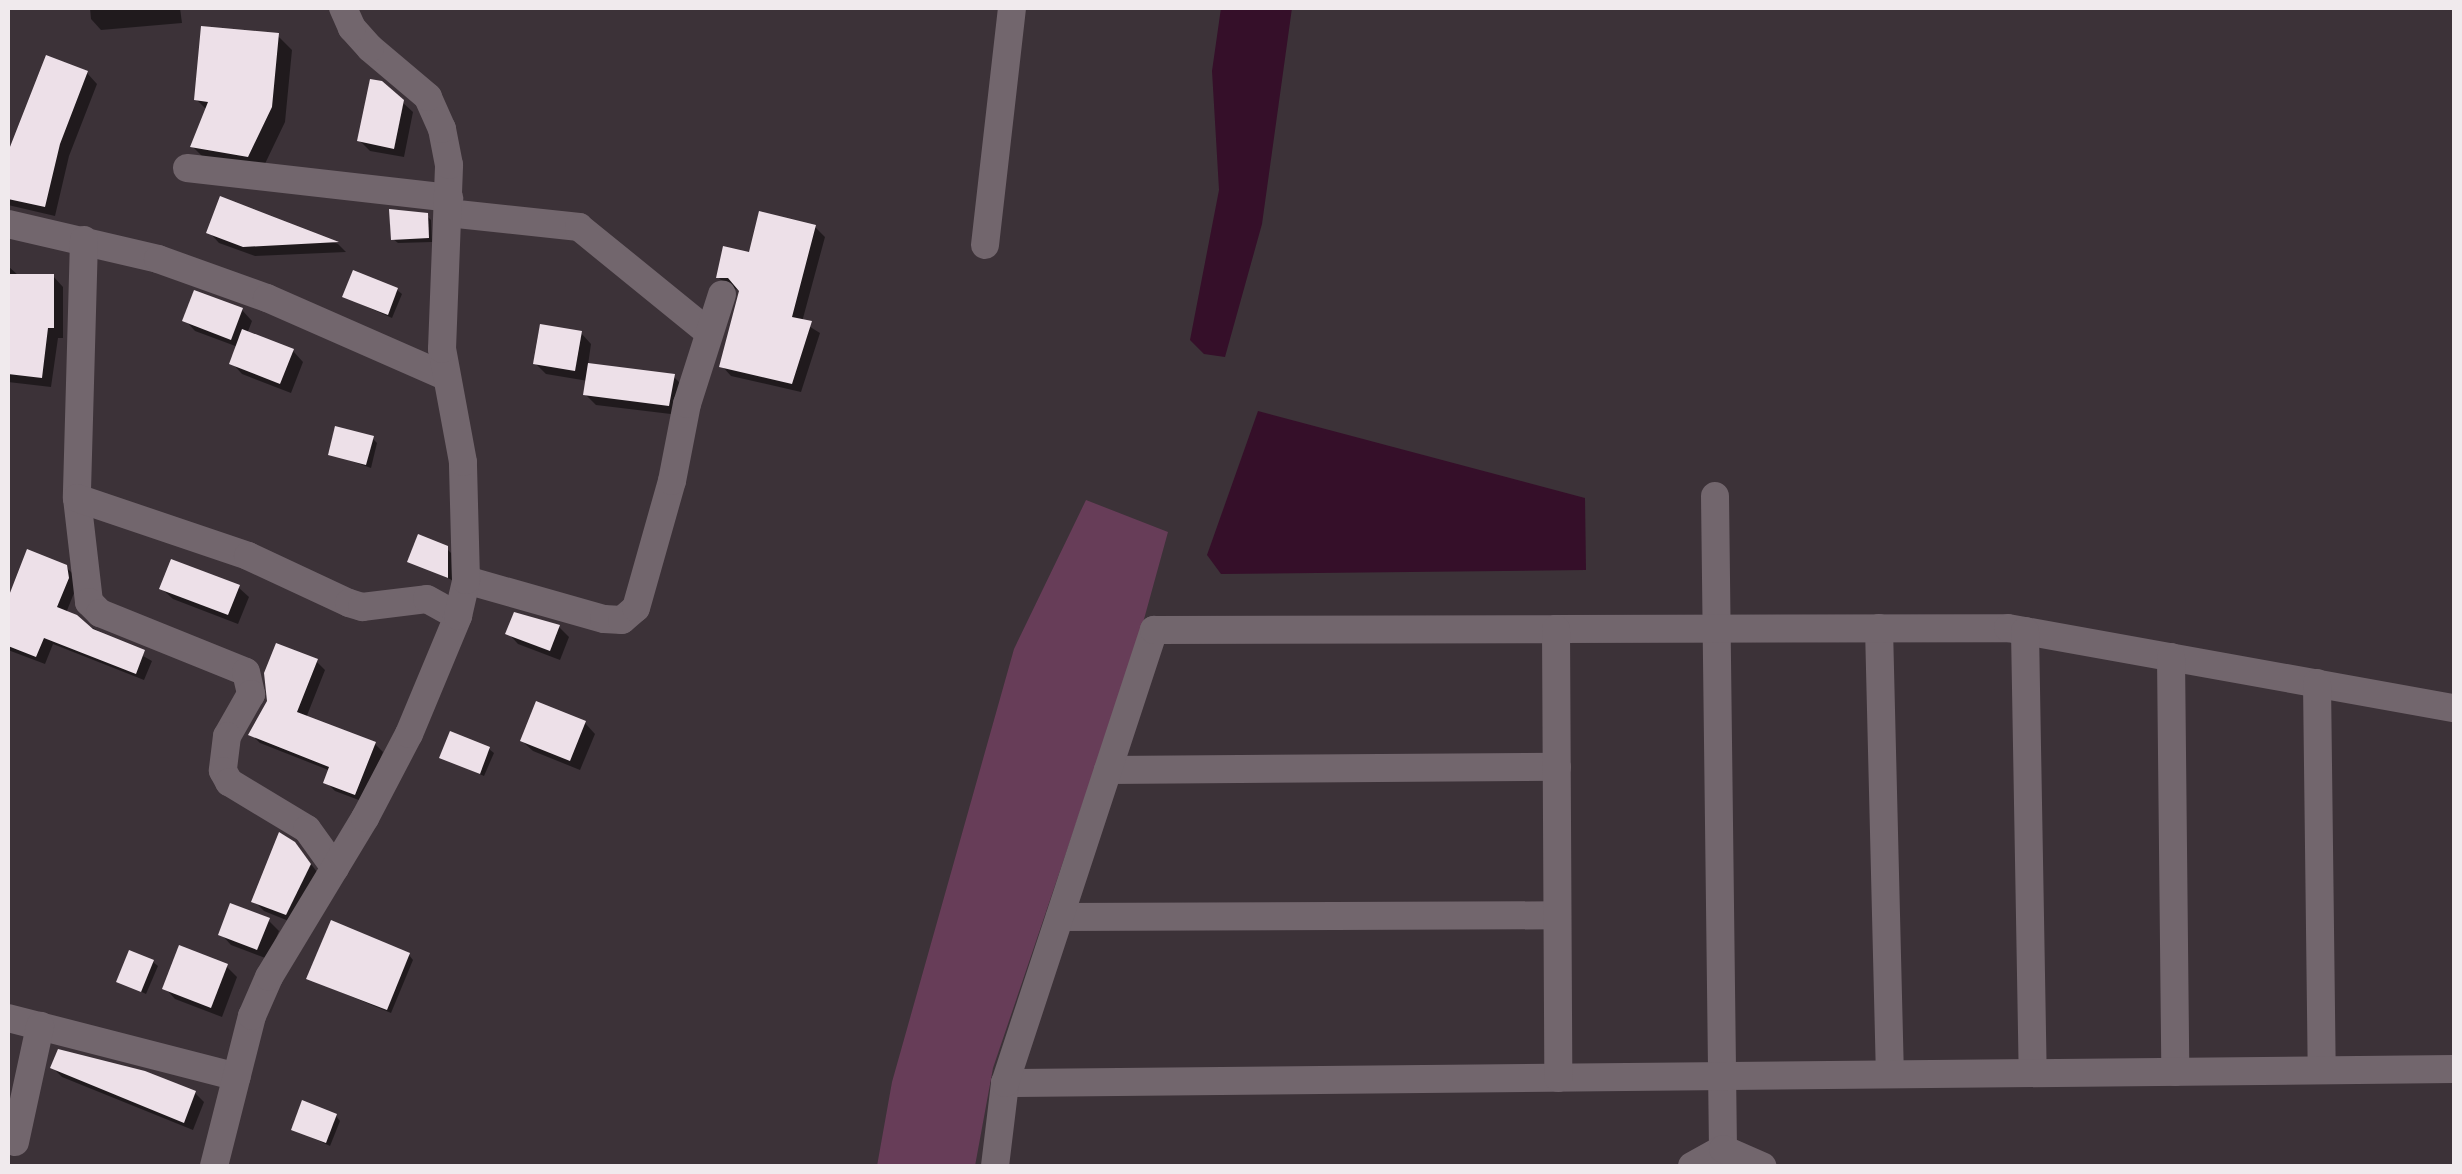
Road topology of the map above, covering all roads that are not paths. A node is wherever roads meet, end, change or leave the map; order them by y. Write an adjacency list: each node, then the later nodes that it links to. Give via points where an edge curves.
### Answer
1 (343, 8): 4 (street, via 370,48 428,97 446,147)
2 (1012, 8): 7 (street)
3 (186, 168): 4 (street)
4 (448, 205): 9 (street, via 578,227); 10 (street)
5 (8, 224): 6 (street)
6 (84, 240): 10 (street, via 267,298); 12 (street)
7 (985, 245)
8 (722, 294): 9 (street)
9 (707, 331): 13 (street, via 636,608 622,620 604,619)
10 (445, 376): 13 (street, via 464,462)
11 (1714, 496): 17 (street)
12 (77, 498): 14 (street, via 248,556 349,603 426,600); 24 (street, via 88,602 100,613 246,672 250,694 227,736 223,771 229,782 307,829)
13 (466, 580): 14 (street)
14 (458, 616): 24 (street, via 408,734)
15 (1556, 628): 17 (street); 22 (street); 23 (street, via 1154,630)
16 (1879, 628): 17 (street); 18 (street); 33 (street)
17 (1718, 629): 34 (street)
18 (2024, 631): 19 (street); 32 (street)
19 (2171, 657): 20 (street); 31 (street)
20 (2317, 683): 21 (street); 30 (street)
21 (2454, 708)
22 (1556, 767): 23 (street); 25 (street)
23 (1108, 770): 26 (street)
24 (335, 868): 35 (street, via 268,978)
25 (1558, 915): 26 (street); 36 (street)
26 (1060, 917): 37 (street)
27 (8, 1018): 28 (street)
28 (40, 1026): 35 (street); 38 (street)
29 (2454, 1069): 30 (street)
30 (2322, 1070): 31 (street)
31 (2175, 1072): 32 (street)
32 (2034, 1073): 33 (street)
33 (1890, 1074): 34 (street)
34 (1722, 1076): 36 (street); 39 (street)
35 (237, 1078): 40 (street)
36 (1558, 1078): 37 (street)
37 (1005, 1082): 41 (street)
38 (15, 1142)
39 (1723, 1148): 42 (street); 43 (street)
40 (214, 1166)
41 (995, 1166)
42 (1692, 1166)
43 (1762, 1166)

